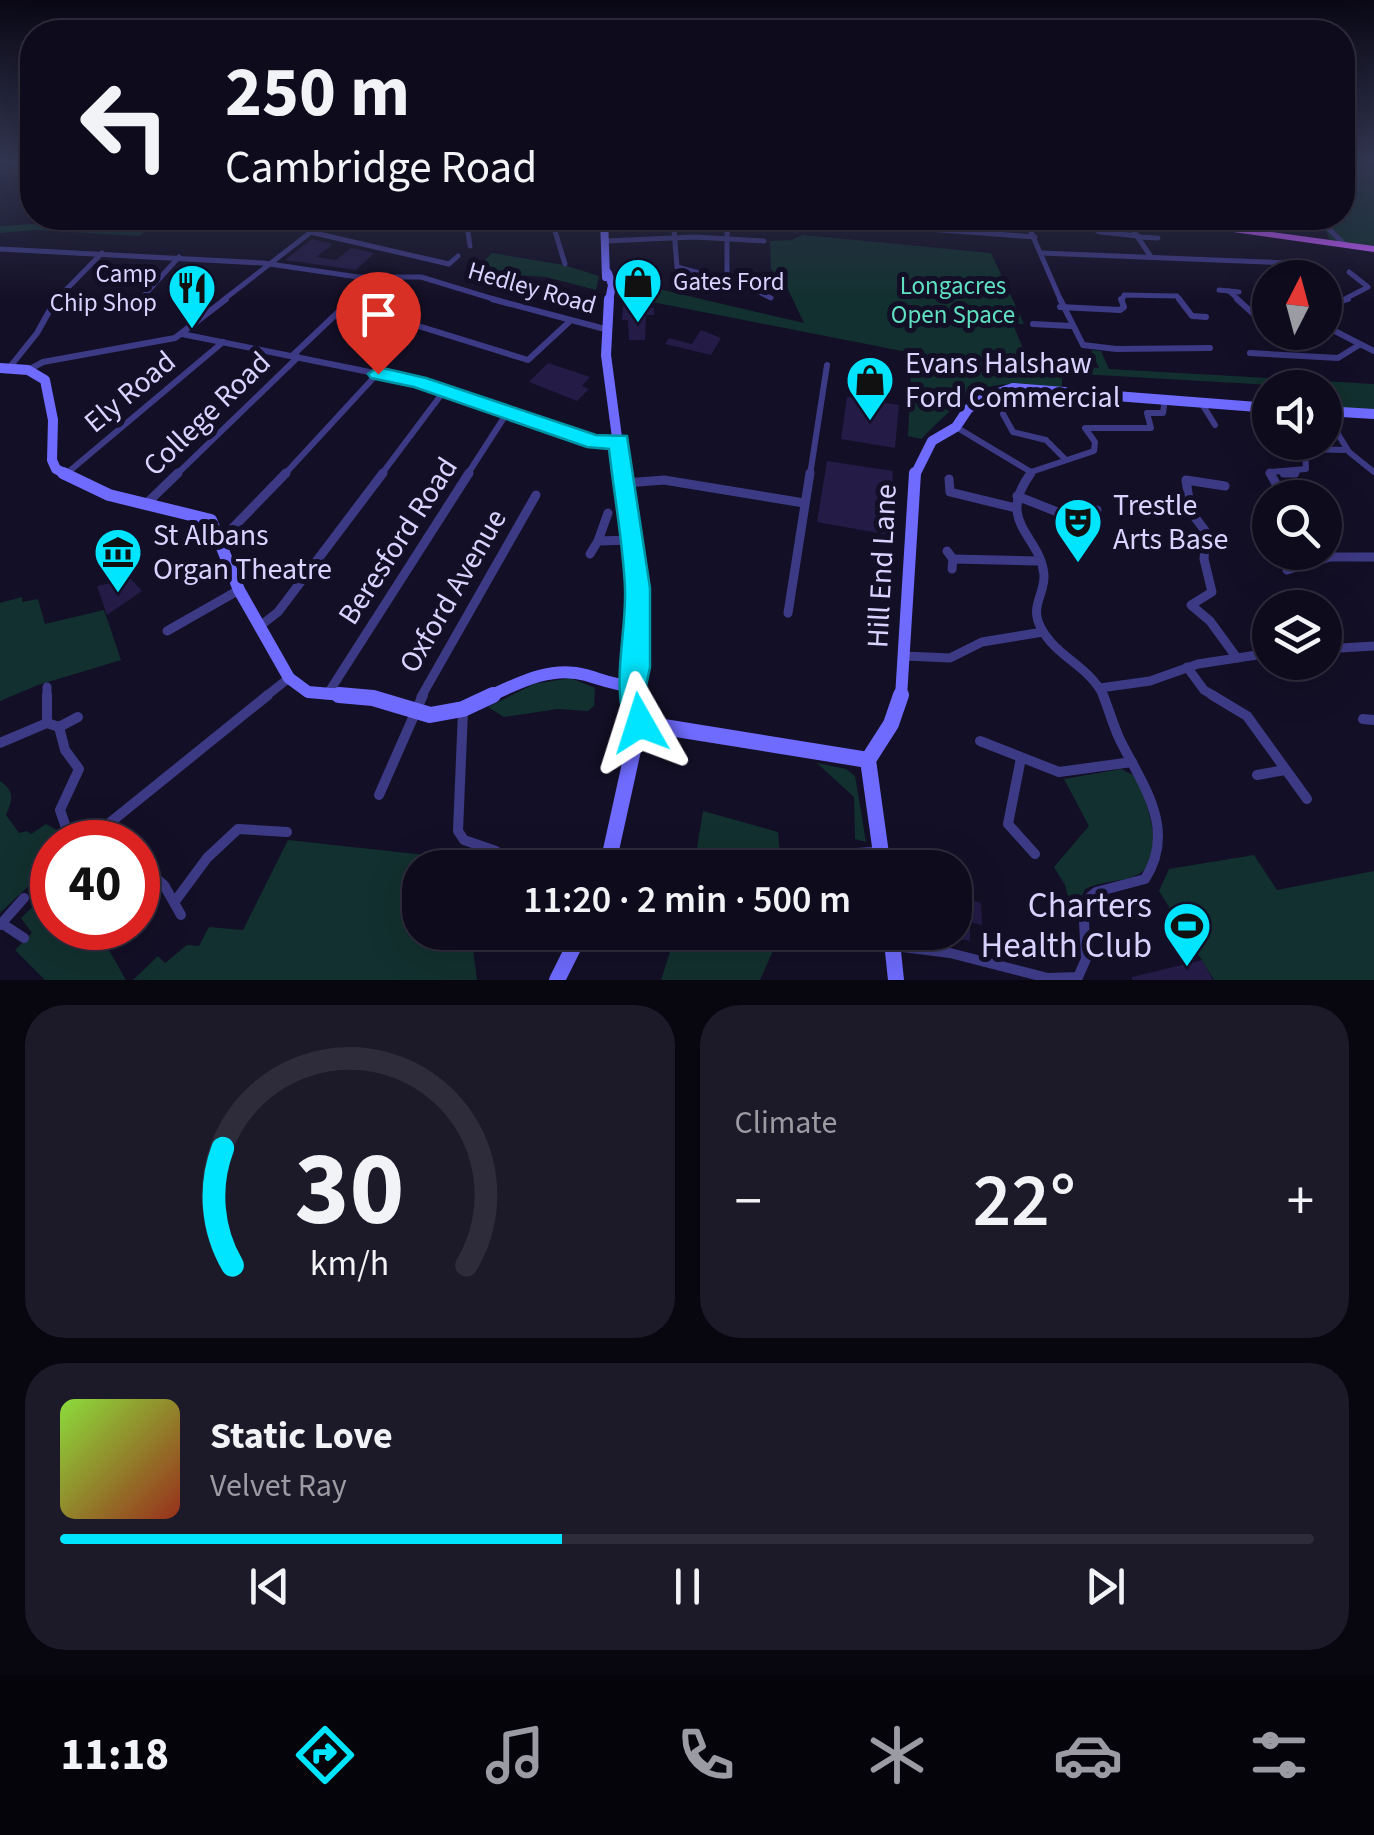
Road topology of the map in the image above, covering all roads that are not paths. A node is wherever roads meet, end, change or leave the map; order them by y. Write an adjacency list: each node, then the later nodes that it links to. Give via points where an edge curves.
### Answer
1 (313, 230): 13 (street)
2 (468, 230): 22 (street)
3 (554, 230): 32 (street)
4 (605, 230): 19 (street)
5 (673, 230): 15 (street)
6 (726, 230): 18 (street)
7 (933, 230): 16 (street)
8 (1030, 230): 16 (street)
9 (1096, 230): 14 (street)
10 (1133, 230): 14 (street)
11 (1245, 230): 21 (main road)
12 (1330, 230): 21 (street)
13 (310, 232): 27 (street, via 449,264); 31 (street)
14 (1138, 236): 17 (street); 28 (street)
15 (673, 238): 18 (street); 19 (street); 34 (street, via 682,270)
16 (1034, 238): 26 (street)
17 (1158, 238)
18 (728, 239): 20 (street); 34 (street)
19 (606, 241): 51 (street)
20 (764, 241)
21 (1345, 245): 24 (main road)
22 (470, 246)
23 (0, 249): 25 (street, Hedley Road)
24 (1374, 249)
25 (102, 253): 29 (street, Hedley Road); 64 (street, via 59,294 37,334)
26 (1042, 253): 28 (street); 42 (street)
27 (458, 256)
28 (1151, 257): 30 (street)
29 (179, 258): 31 (street, Hedley Road); 43 (street)
30 (1252, 262)
31 (271, 263): 35 (street, Hedley Road); 53 (street)
32 (565, 264)
33 (1349, 272): 36 (street)
34 (727, 276): 40 (street)
35 (374, 278): 45 (street, College Road); 48 (street, Hedley Road, via 421,277)
36 (1371, 288): 41 (street)
37 (1219, 290): 38 (street)
38 (1229, 291): 39 (street); 44 (street)
39 (1239, 292)
40 (771, 298)
41 (1342, 301)
42 (1060, 306): 46 (street, via 1120,310 1124,296 1176,294); 50 (street)
43 (133, 310)
44 (1252, 312)
45 (335, 316): 48 (street, via 415,325 528,360); 61 (street, College Road)
46 (1192, 316): 47 (street); 52 (street)
47 (1206, 317)
48 (569, 322): 51 (street, Hedley Road)
49 (1033, 324): 50 (street)
50 (1070, 326): 62 (street, via 1087,347 1208,345)
51 (606, 328): 79 (street)
52 (1199, 328)
53 (182, 334): 55 (street); 65 (street)
54 (1342, 336): 56 (street)
55 (223, 342): 61 (street); 85 (street, Ely Road)
56 (1359, 345): 58 (street); 60 (street, via 1338,358)
57 (1279, 350): 60 (street)
58 (1374, 351)
59 (1250, 352): 60 (street)
60 (1282, 354)
61 (295, 357): 66 (street); 92 (street, College Road)
62 (1216, 359)
63 (828, 365): 93 (street)
64 (4, 368): 65 (street)
65 (28, 370): 85 (street, via 46,380 52,460)
66 (378, 374): 67 (street); 97 (street)
67 (444, 391): 71 (street); 107 (street, via 278,612)
68 (1202, 404): 70 (street, Hill End Lane); 76 (street); 77 (street, Hill End Lane, via 1013,388 984,398)
69 (1164, 406): 78 (street, via 1163,413 1147,413 1150,428)
70 (1252, 407)
71 (508, 412): 79 (street, via 595,442); 120 (street, Beresford Road)
72 (1342, 413): 74 (street)
73 (1003, 414): 82 (street, via 1013,432 1046,440)
74 (1374, 414)
75 (1076, 418): 78 (street)
76 (1215, 425)
77 (956, 427): 83 (street); 112 (street, Hill End Lane, via 932,441 915,470)
78 (1085, 428): 82 (street, via 1094,452)
79 (619, 441): 88 (street)
80 (1342, 444): 81 (street)
81 (1344, 450): 84 (street); 87 (street, via 1305,449 1308,466 1270,472)
82 (1064, 459): 83 (street)
83 (1031, 472): 91 (street)
84 (1374, 472)
85 (65, 475): 92 (street)
86 (949, 478): 94 (street, via 948,494)
87 (1274, 480)
88 (626, 483): 93 (street, via 664,480); 98 (street)
89 (1225, 486): 114 (street, via 1186,480 1191,512 1206,532 1212,592 1191,605)
90 (536, 495): 122 (street, Oxford Avenue)
91 (1017, 496): 94 (street); 95 (street, via 1065,516)
92 (147, 503): 97 (street, via 206,516)
93 (804, 503): 106 (street)
94 (1016, 508): 104 (street)
95 (1097, 510)
96 (608, 513): 99 (street)
97 (222, 539): 105 (street)
98 (634, 540): 99 (street); 118 (street)
99 (598, 541): 100 (street)
100 (590, 554)
101 (1342, 556): 102 (street)
102 (1374, 557)
103 (951, 560): 104 (street)
104 (1038, 561): 109 (street, via 1044,574 1034,607)
105 (239, 590): 107 (street); 108 (street)
106 (788, 613)
107 (260, 626): 116 (street)
108 (166, 631)
109 (1043, 632): 112 (street, via 982,642 950,658); 119 (street)
110 (1372, 648): 111 (street)
111 (1342, 649)
112 (905, 656): 129 (street, Hill End Lane, via 901,696)
113 (1252, 656): 114 (street)
114 (1237, 658): 115 (street)
115 (1186, 667): 119 (street); 131 (street, via 1204,690 1247,716)
116 (289, 678): 120 (street, via 308,692); 136 (street)
117 (47, 686): 125 (street)
118 (632, 686): 121 (street, via 558,671); 124 (street)
119 (1100, 688): 130 (street)
120 (327, 695): 122 (street, via 374,698)
121 (463, 709): 122 (street); 138 (street, via 458,831)
122 (413, 712): 133 (street, Oxford Avenue)
123 (78, 716): 125 (street)
124 (640, 723): 129 (street); 139 (street)
125 (53, 725): 127 (street); 135 (street, via 78,769 57,813)
126 (980, 740): 128 (street)
127 (0, 743)
128 (1021, 758): 130 (street, via 1066,772); 141 (street, via 1008,824)
129 (868, 760): 140 (street)
130 (1132, 762): 150 (street, via 1158,817 1153,866 1145,879 1096,892 1082,903 1088,954 1078,978 1048,978)
131 (1285, 770): 132 (street); 134 (street)
132 (1258, 775)
133 (378, 795)
134 (1306, 799)
135 (60, 820)
136 (114, 820)
137 (287, 832): 144 (street, via 238,829)
138 (491, 850)
139 (611, 850)
140 (881, 850)
141 (1035, 854)
142 (160, 881): 144 (street)
143 (24, 898): 146 (street)
144 (176, 900): 145 (street)
145 (181, 915)
146 (1, 924): 147 (street)
147 (24, 938)
148 (572, 950): 151 (street)
149 (893, 950): 152 (street)
150 (938, 950)
151 (557, 980)
152 (896, 980)

